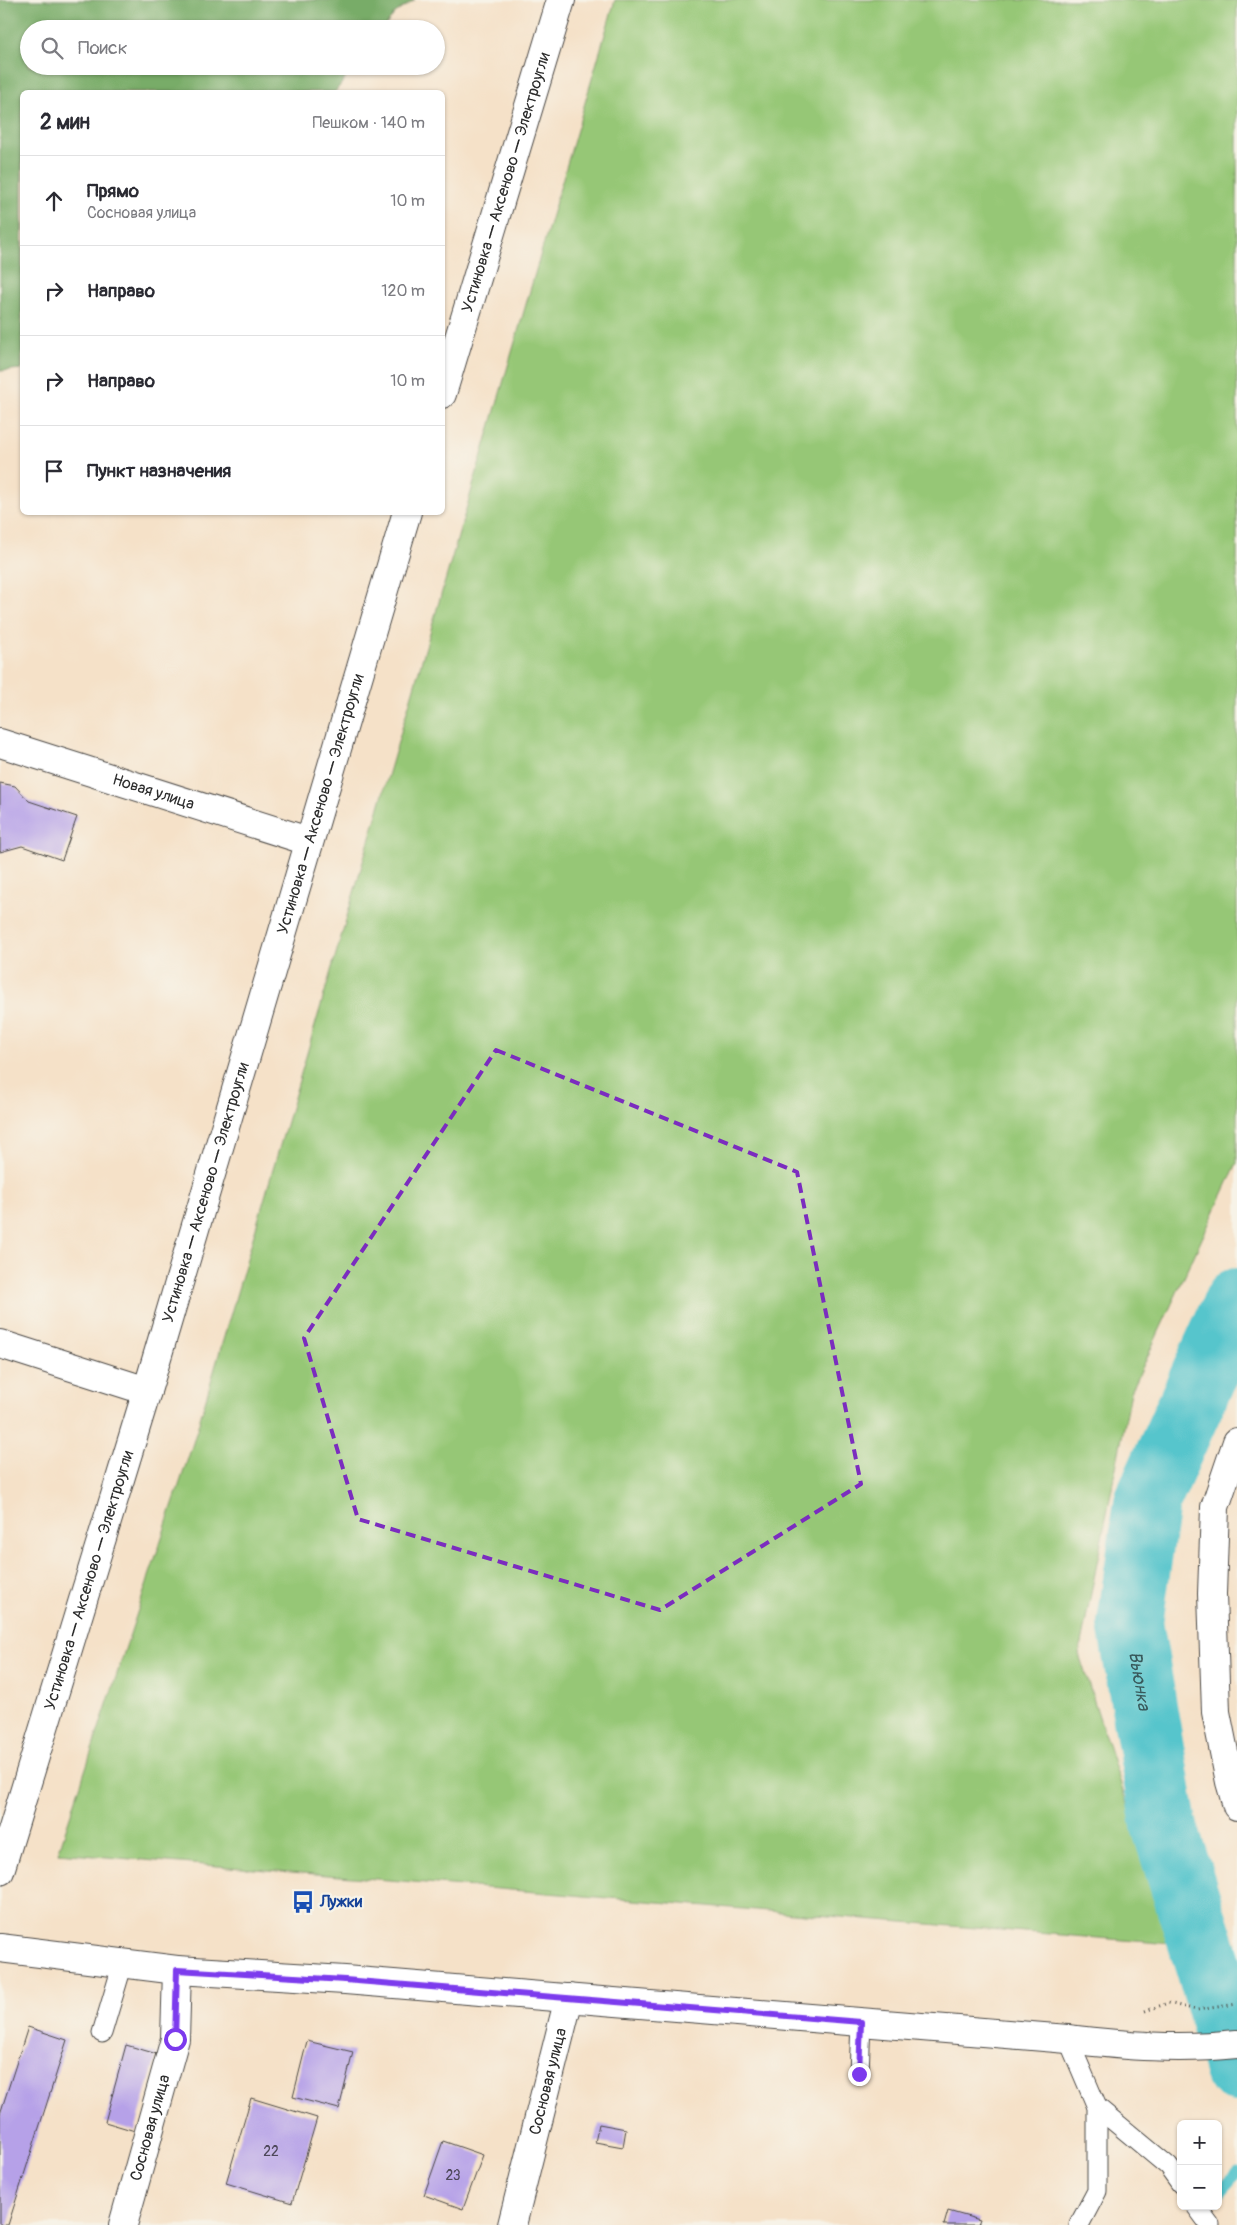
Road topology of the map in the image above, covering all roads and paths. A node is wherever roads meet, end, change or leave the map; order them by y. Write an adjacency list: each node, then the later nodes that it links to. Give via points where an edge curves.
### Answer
1 (561, 0): 2 (street, Устиновка — Аксеново — Электроугли)
2 (445, 384)
3 (406, 515): 5 (street, Устиновка — Аксеново — Электроугли)
4 (0, 743): 5 (street, Новая улица)
5 (308, 841): 7 (street, Устиновка — Аксеново — Электроугли)
6 (0, 1344): 7 (street)
7 (146, 1391): 10 (street, Устиновка — Аксеново — Электроугли)
8 (1237, 1442): 9 (street, via 1215,1507 1212,1594 1216,1712)
9 (1237, 1806)
10 (0, 1871)
11 (0, 1948): 12 (street)
12 (123, 1963): 13 (street); 18 (lane)
13 (177, 1970): 14 (street); 25 (street, Сосновая улица, via 175,2039)
14 (569, 1998): 17 (street); 26 (street, Сосновая улица)
15 (1168, 2003): 16 (path, via 1197,2010)
16 (1237, 2004)
17 (861, 2022): 19 (street); 21 (lane)
18 (102, 2033)
19 (1068, 2039): 20 (street, via 1124,2046 1194,2048); 22 (lane)
20 (1237, 2044)
21 (859, 2074)
22 (1097, 2108): 23 (lane, via 1168,2166); 27 (lane, via 1097,2191)
23 (1177, 2178)
24 (1199, 2210): 28 (lane)
25 (123, 2225)
26 (512, 2225)
27 (1079, 2225)
28 (1210, 2225)

